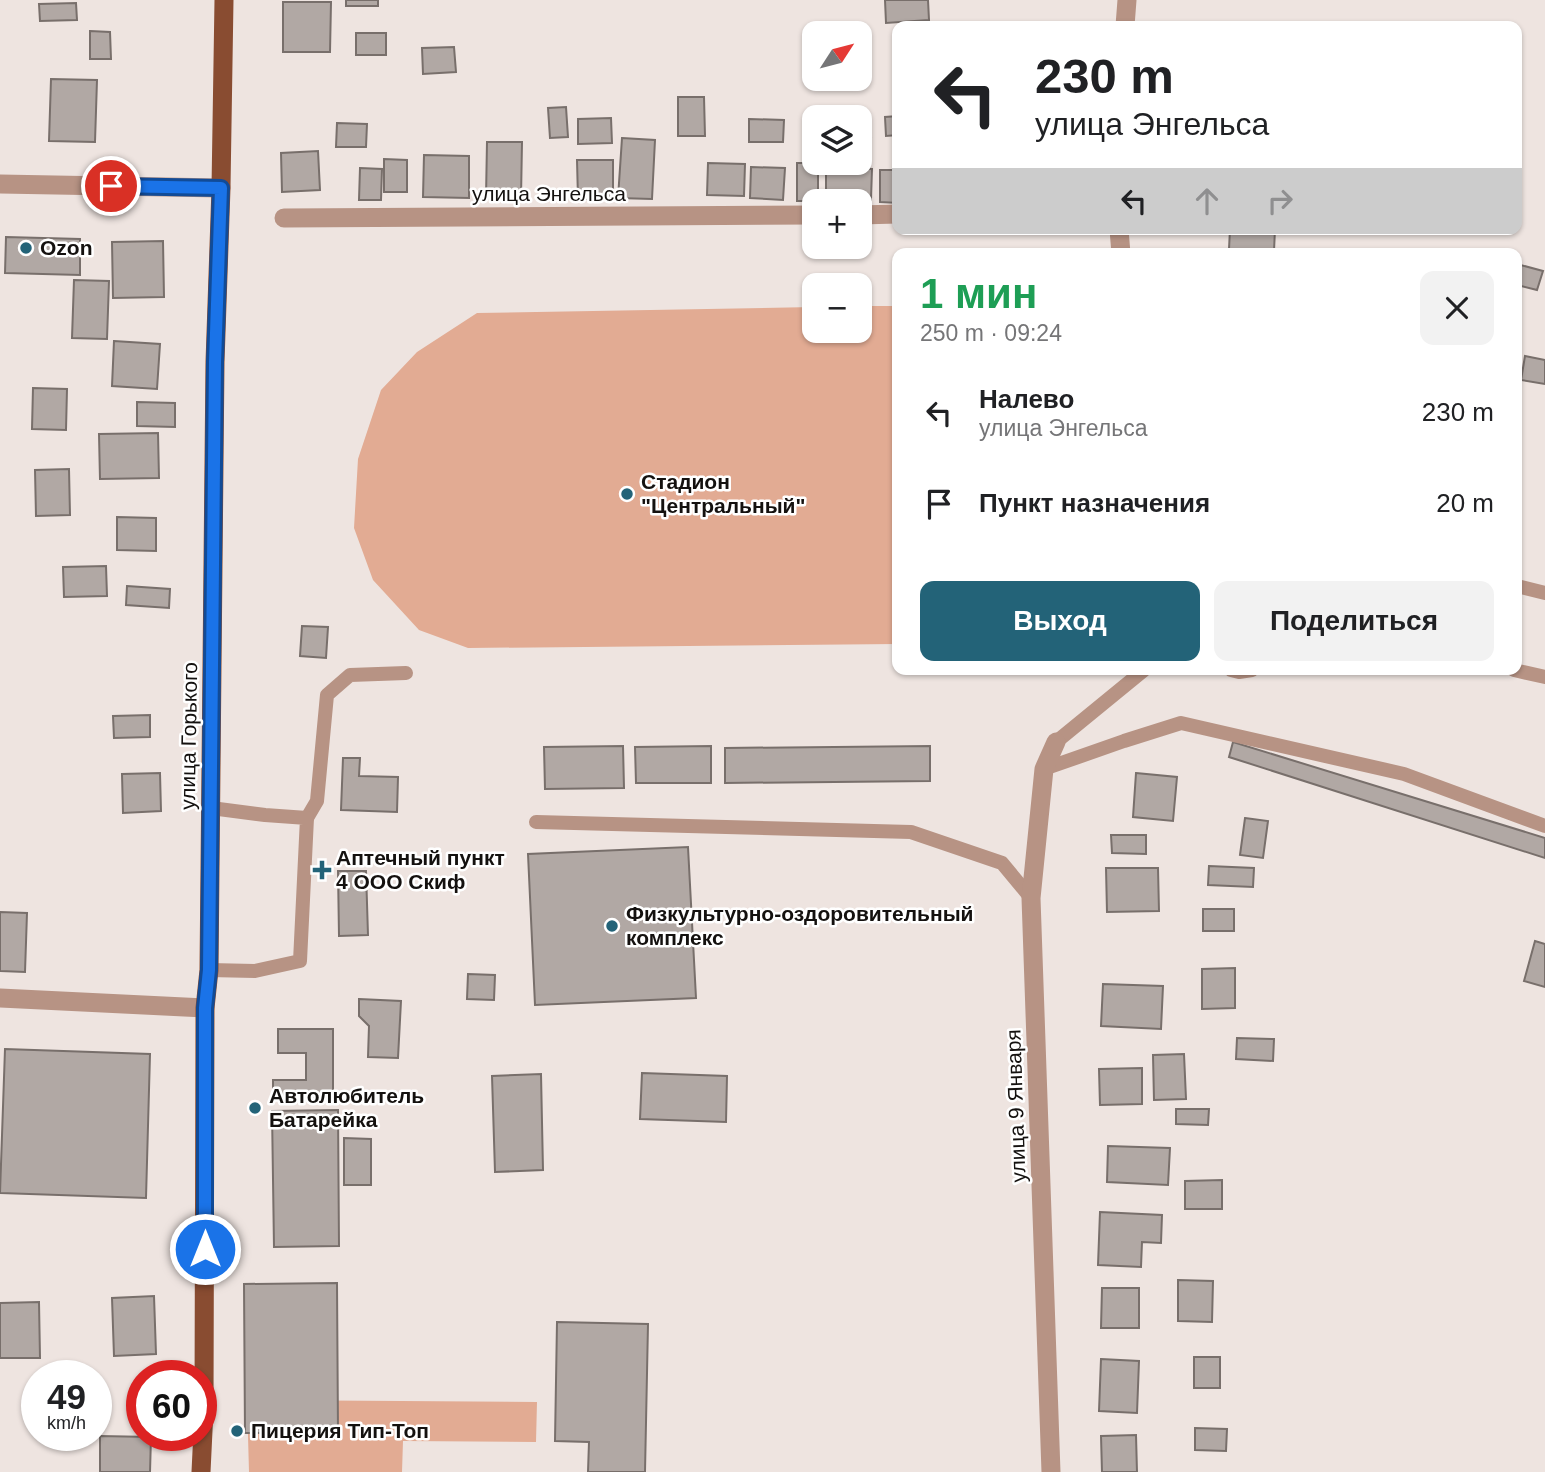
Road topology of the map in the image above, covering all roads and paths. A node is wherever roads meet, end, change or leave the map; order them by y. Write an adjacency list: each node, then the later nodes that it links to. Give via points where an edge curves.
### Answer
1 (224, 0): 5 (main road, улица Горького)
2 (1127, 0): 3 (street)
3 (1125, 21)
4 (0, 184): 5 (street)
5 (221, 188): 18 (main road, улица Горького)
6 (802, 215): 9 (street, улица Энгельса)
7 (872, 215): 8 (street)
8 (892, 215)
9 (284, 218)
10 (1522, 587): 11 (lane)
11 (1545, 593)
12 (1522, 672): 15 (lane)
13 (406, 673): 19 (lane, via 350,675 327,695 317,801)
14 (1138, 675): 16 (lane)
15 (1545, 677)
16 (1056, 742): 17 (street, улица 9 Января)
17 (1044, 769): 21 (lane, via 1181,723 1404,774); 22 (street, улица 9 Января)
18 (211, 808): 19 (lane); 23 (main road, улица Горького)
19 (307, 818): 23 (lane, via 300,961 255,971)
20 (536, 822): 22 (lane, via 911,832 1002,863)
21 (1545, 826)
22 (1031, 898): 27 (street, улица 9 Января)
23 (209, 970): 25 (main road, улица Горького)
24 (0, 998): 25 (street)
25 (205, 1008): 26 (main road, улица Горького)
26 (201, 1472)
27 (1051, 1472)

